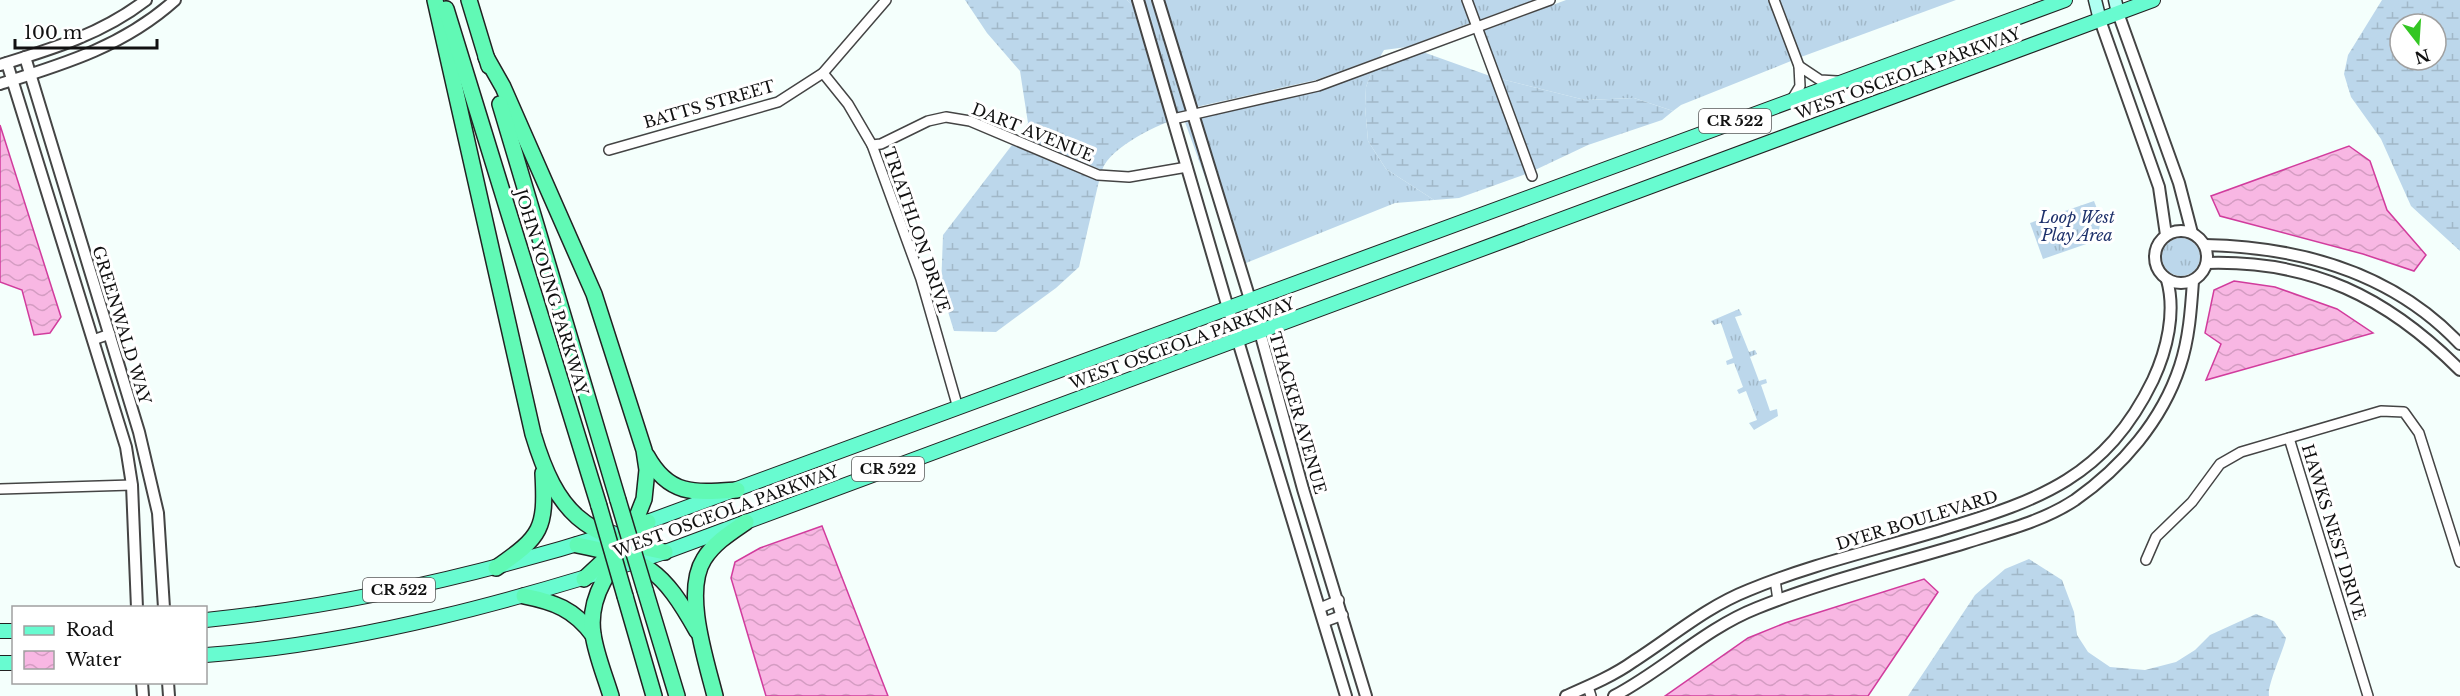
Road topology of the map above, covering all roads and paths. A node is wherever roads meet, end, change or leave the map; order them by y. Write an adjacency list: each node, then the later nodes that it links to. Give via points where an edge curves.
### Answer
1 (146, 0): 18 (street, via 100,30)
2 (175, 0): 23 (street, via 154,19 105,48)
3 (435, 0): 51 (highway)
4 (444, 0): 85 (highway, JOHN YOUNG PARKWAY, bridge)
5 (469, 0): 19 (highway, JOHN YOUNG PARKWAY)
6 (886, 0): 22 (street, BATTS STREET)
7 (1156, 0): 14 (street); 28 (street, THACKER AVENUE)
8 (1467, 0): 17 (street)
9 (1550, 0): 17 (street)
10 (1774, 0): 21 (street)
11 (2065, 0): 25 (main road, WEST OSCEOLA PARKWAY / CR 522)
12 (2095, 0): 16 (main road)
13 (2153, 0): 15 (main road, WEST OSCEOLA PARKWAY / CR 522)
14 (1139, 2): 29 (street)
15 (2117, 6): 16 (main road, WEST OSCEOLA PARKWAY / CR 522); 34 (street, via 2179,183)
16 (2100, 20): 35 (street, via 2159,187); 42 (main road, WEST OSCEOLA PARKWAY / CR 522)
17 (1477, 27): 28 (street, via 1318,86); 33 (street)
18 (25, 57): 20 (street); 23 (street, GREENWALD WAY)
19 (486, 57): 50 (highway, via 503,87 594,294); 86 (highway, JOHN YOUNG PARKWAY, bridge)
20 (4, 64): 24 (street, GREENWALD WAY)
21 (1798, 66): 25 (street, via 1820,80); 27 (street, via 1800,86)
22 (824, 73): 30 (street, TRIATHLON DRIVE); 31 (street, BATTS STREET, via 778,102)
23 (30, 74): 24 (street); 43 (street, GREENWALD WAY)
24 (13, 80): 26 (street); 44 (street, GREENWALD WAY)
25 (1843, 82): 27 (main road, WEST OSCEOLA PARKWAY / CR 522)
26 (0, 84)
27 (1791, 101): 40 (main road, WEST OSCEOLA PARKWAY / CR 522)
28 (1193, 113): 29 (street); 40 (street, THACKER AVENUE)
29 (1173, 119): 32 (street)
30 (872, 145): 32 (street, DART AVENUE, via 946,117 970,121 1098,175 1129,177); 48 (street, TRIATHLON DRIVE, via 921,279)
31 (609, 150)
32 (1187, 167): 41 (street)
33 (1532, 176)
34 (2192, 233): 35 (street, via 2174,231); 36 (street)
35 (2166, 235): 38 (street, via 2155,251 2156,267)
36 (2205, 245): 37 (street); 46 (street, via 2282,251 2341,266 2404,296)
37 (2207, 263): 39 (street); 47 (street, via 2276,266 2317,276 2376,302 2428,338)
38 (2166, 280): 39 (street, via 2184,284); 70 (street, DYER BOULEVARD, via 2172,303 2159,368 2121,434 2091,463 2055,488 2010,509)
39 (2193, 281): 73 (street, via 2180,367 2163,406 2134,447 2100,480 2073,500 2014,528)
40 (1250, 300): 41 (main road, WEST OSCEOLA PARKWAY / CR 522); 42 (street, THACKER AVENUE)
41 (1228, 308): 45 (street); 48 (main road, WEST OSCEOLA PARKWAY / CR 522)
42 (1260, 332): 45 (main road, WEST OSCEOLA PARKWAY / CR 522); 72 (street, THACKER AVENUE, via 1303,489)
43 (110, 334): 44 (street); 55 (street, GREENWALD WAY)
44 (93, 340): 52 (street, GREENWALD WAY, via 126,447)
45 (1238, 340): 56 (main road, WEST OSCEOLA PARKWAY / CR 522); 76 (street)
46 (2460, 344)
47 (2460, 370)
48 (958, 408): 54 (main road, WEST OSCEOLA PARKWAY / CR 522)
49 (2289, 438): 59 (street, HAWKS NEST DRIVE, via 2381,411 2404,412 2419,433); 64 (street, via 2241,452 2220,464 2192,502 2156,537); 92 (street, HAWKS NEST DRIVE)
50 (644, 450): 54 (highway, via 655,470 675,486 702,492); 58 (highway, via 647,484)
51 (542, 464): 60 (highway, via 553,489 570,510); 67 (highway, via 544,503 539,530 524,549)
52 (132, 485): 53 (street); 55 (street); 74 (street, GREENWALD WAY)
53 (0, 489)
54 (737, 490): 58 (main road, WEST OSCEOLA PARKWAY / CR 522)
55 (158, 513): 75 (street, GREENWALD WAY)
56 (746, 522): 63 (main road, WEST OSCEOLA PARKWAY / CR 522); 81 (highway, via 717,543 699,567 696,592)
57 (2459, 522): 59 (street)
58 (641, 524): 60 (main road, WEST OSCEOLA PARKWAY / CR 522); 62 (highway)
59 (2449, 525): 66 (street, HAWKS NEST DRIVE)
60 (605, 536): 61 (main road, WEST OSCEOLA PARKWAY / CR 522); 62 (highway)
61 (577, 544): 62 (highway); 67 (main road, WEST OSCEOLA PARKWAY / CR 522)
62 (621, 548): 63 (highway); 65 (highway); 68 (highway); 69 (highway)
63 (665, 552): 65 (main road, WEST OSCEOLA PARKWAY / CR 522)
64 (2146, 560)
65 (638, 561): 68 (main road, WEST OSCEOLA PARKWAY / CR 522); 81 (highway, via 665,580)
66 (2460, 562)
67 (496, 568): 78 (main road, WEST OSCEOLA PARKWAY / CR 522, via 351,600)
68 (608, 571): 69 (main road, WEST OSCEOLA PARKWAY / CR 522); 80 (highway, via 593,613)
69 (584, 579): 71 (main road, WEST OSCEOLA PARKWAY / CR 522)
70 (1775, 580): 73 (street); 83 (street, DYER BOULEVARD, via 1709,610)
71 (524, 596): 80 (highway, via 550,601 573,612); 82 (main road, WEST OSCEOLA PARKWAY / CR 522, via 341,637)
72 (1339, 600): 76 (street); 77 (street, THACKER AVENUE)
73 (1778, 600): 91 (street, via 1712,630)
74 (137, 606)
75 (164, 606)
76 (1320, 608): 79 (street)
77 (1343, 615): 79 (street); 89 (street, THACKER AVENUE)
78 (207, 620)
79 (1324, 622): 88 (street)
80 (593, 635): 84 (highway)
81 (700, 636): 87 (highway)
82 (207, 655)
83 (1589, 692): 90 (street, DYER BOULEVARD)
84 (611, 696)
85 (654, 696)
86 (677, 696)
87 (715, 696)
88 (1346, 696)
89 (1366, 696)
90 (1566, 696)
91 (1614, 696)
92 (2368, 696)

